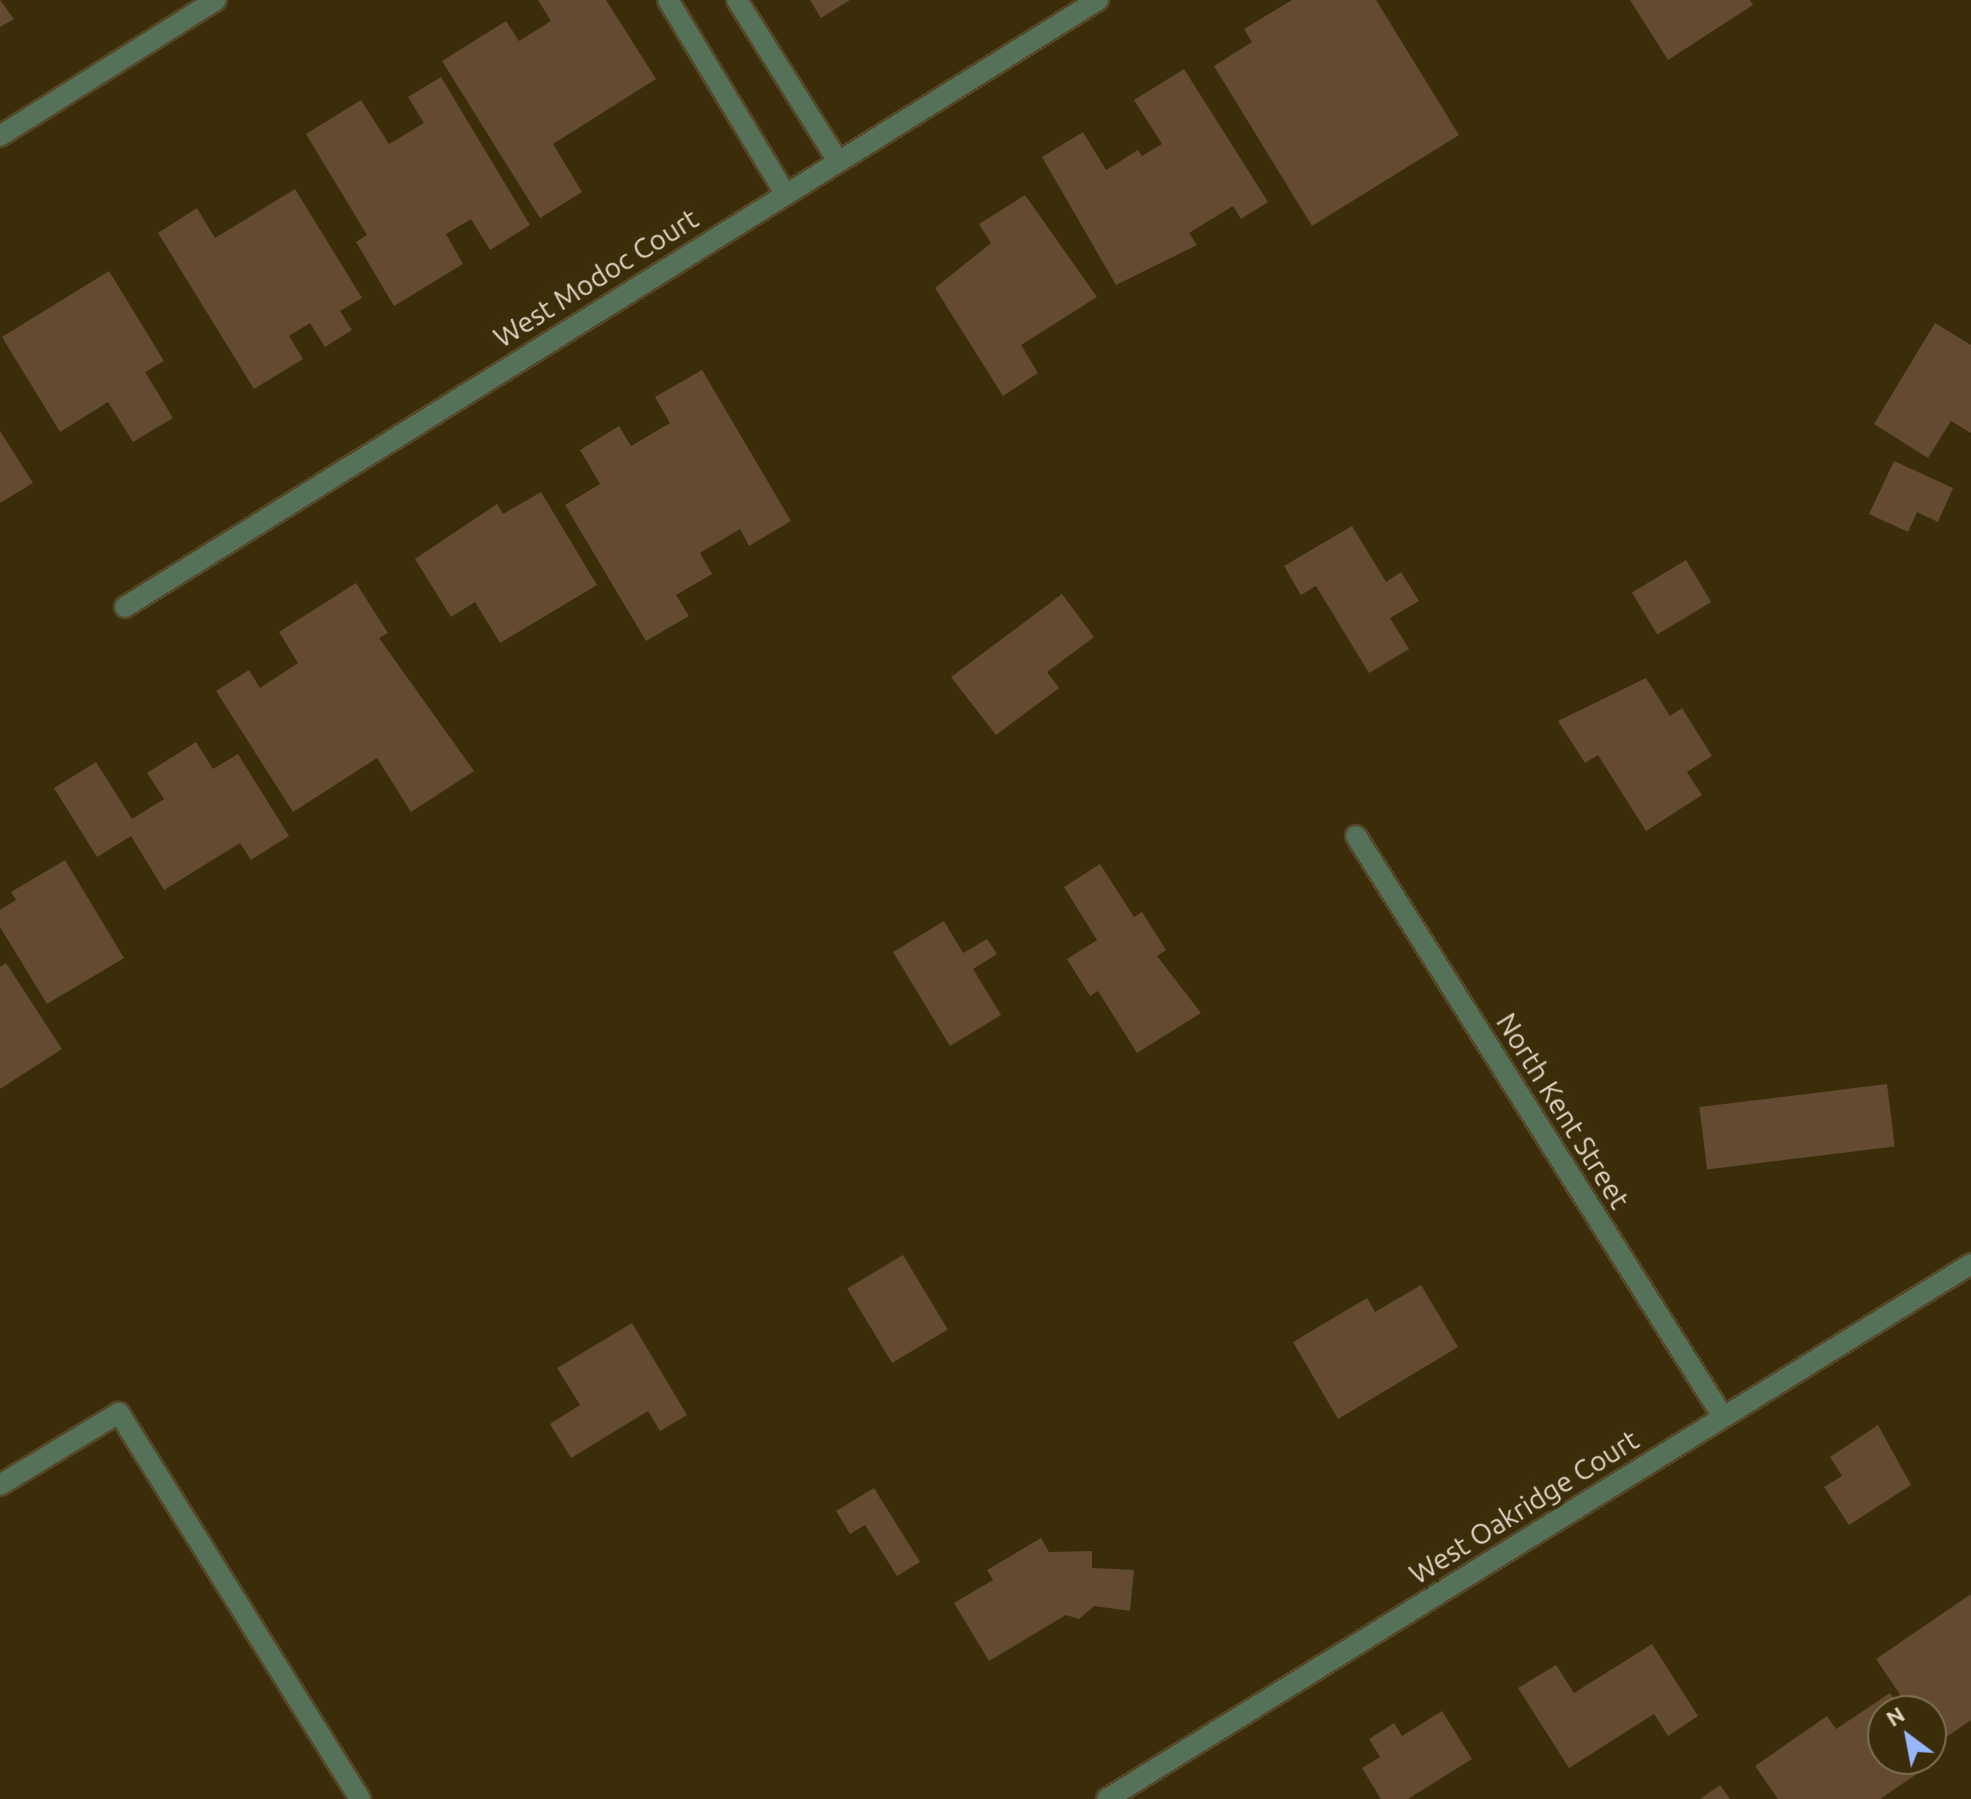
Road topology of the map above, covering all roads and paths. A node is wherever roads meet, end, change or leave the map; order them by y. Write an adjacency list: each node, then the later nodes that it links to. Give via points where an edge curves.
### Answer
1 (216, 0): 5 (street)
2 (668, 0): 7 (street)
3 (737, 0): 6 (street)
4 (1098, 0): 6 (street, West Modoc Court)
5 (0, 136)
6 (838, 161): 7 (street, West Modoc Court)
7 (785, 193): 8 (street, West Modoc Court)
8 (125, 607)
9 (1356, 836): 11 (street, North Kent Street)
10 (1971, 1264): 11 (street, West Oakridge Court)
11 (1723, 1417): 14 (street, West Oakridge Court)
12 (0, 1485): 13 (street, via 119,1413)
13 (360, 1799)
14 (1107, 1799)

